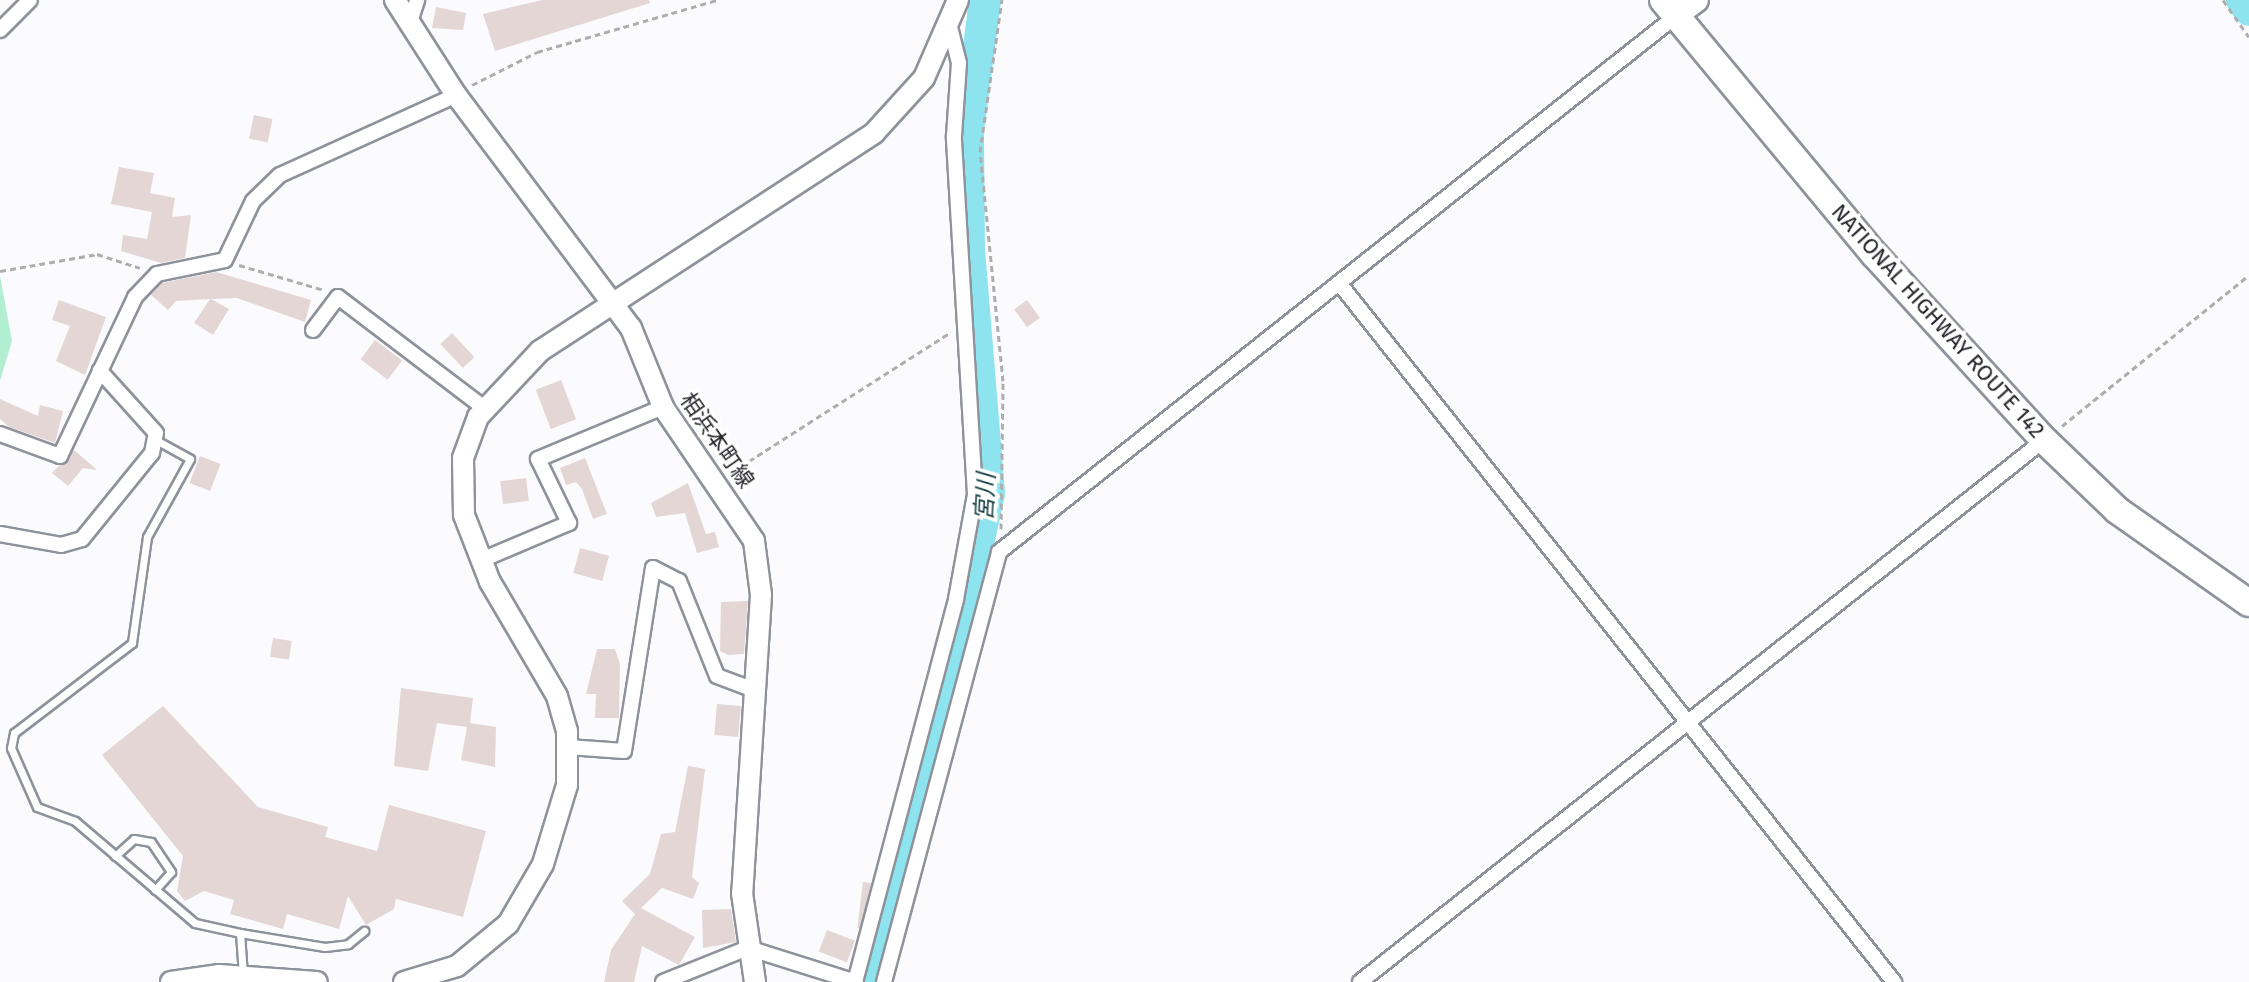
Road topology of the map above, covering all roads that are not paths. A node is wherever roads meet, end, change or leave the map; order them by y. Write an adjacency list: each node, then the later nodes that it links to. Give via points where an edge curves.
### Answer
1 (30, 0): 7 (street)
2 (395, 0): 5 (street, 相浜本町線)
3 (958, 0): 6 (street)
4 (1679, 5): 9 (street); 17 (highway, NATIONAL HIGHWAY ROUTE 142, via 1875,255)
5 (414, 9): 8 (street, 相浜本町線)
6 (950, 26): 10 (street, via 924,78 874,133); 35 (street, via 959,63 954,136 975,494 956,599)
7 (0, 30)
8 (456, 95): 10 (street, 相浜本町線); 12 (street, via 280,175 253,201 225,260 157,274 135,297)
9 (1339, 283): 22 (street); 36 (street, via 1007,543 994,561)
10 (613, 305): 13 (street, 相浜本町線, via 631,328); 14 (street, via 540,351)
11 (313, 330): 14 (street, via 338,297)
12 (100, 371): 15 (street, via 60,456); 16 (street, via 149,422)
13 (663, 407): 19 (street, via 538,459 569,523); 21 (street, 相浜本町線, via 747,525 758,556)
14 (484, 408): 19 (street, via 461,472 464,515)
15 (0, 434)
16 (156, 440): 18 (street, via 82,539 61,545); 24 (lane, via 190,459 147,537 132,643 14,733 11,748 37,807 75,821)
17 (2044, 440): 20 (highway, NATIONAL HIGHWAY ROUTE 142, via 2117,510); 22 (street)
18 (0, 534)
19 (479, 561): 23 (street, via 547,675)
20 (2249, 603)
21 (757, 691): 23 (street, via 717,676 679,581 653,568 624,751); 28 (street, 相浜本町線, via 743,877)
22 (1688, 724): 37 (street); 38 (street)
23 (568, 747): 32 (street, via 553,837 508,924 457,966)
24 (115, 856): 25 (lane); 25 (lane, via 134,839 151,842 171,872)
25 (155, 890): 27 (lane, via 195,923)
26 (364, 931): 27 (lane, via 348,944 325,947)
27 (240, 933): 29 (lane)
28 (748, 948): 33 (street); 34 (street, 相浜本町線); 35 (street)
29 (243, 975): 30 (street); 31 (street)
30 (171, 982)
31 (317, 982)
32 (404, 982)
33 (663, 982)
34 (755, 982)
35 (855, 982)
36 (884, 982)
37 (1360, 982)
38 (1894, 982)

